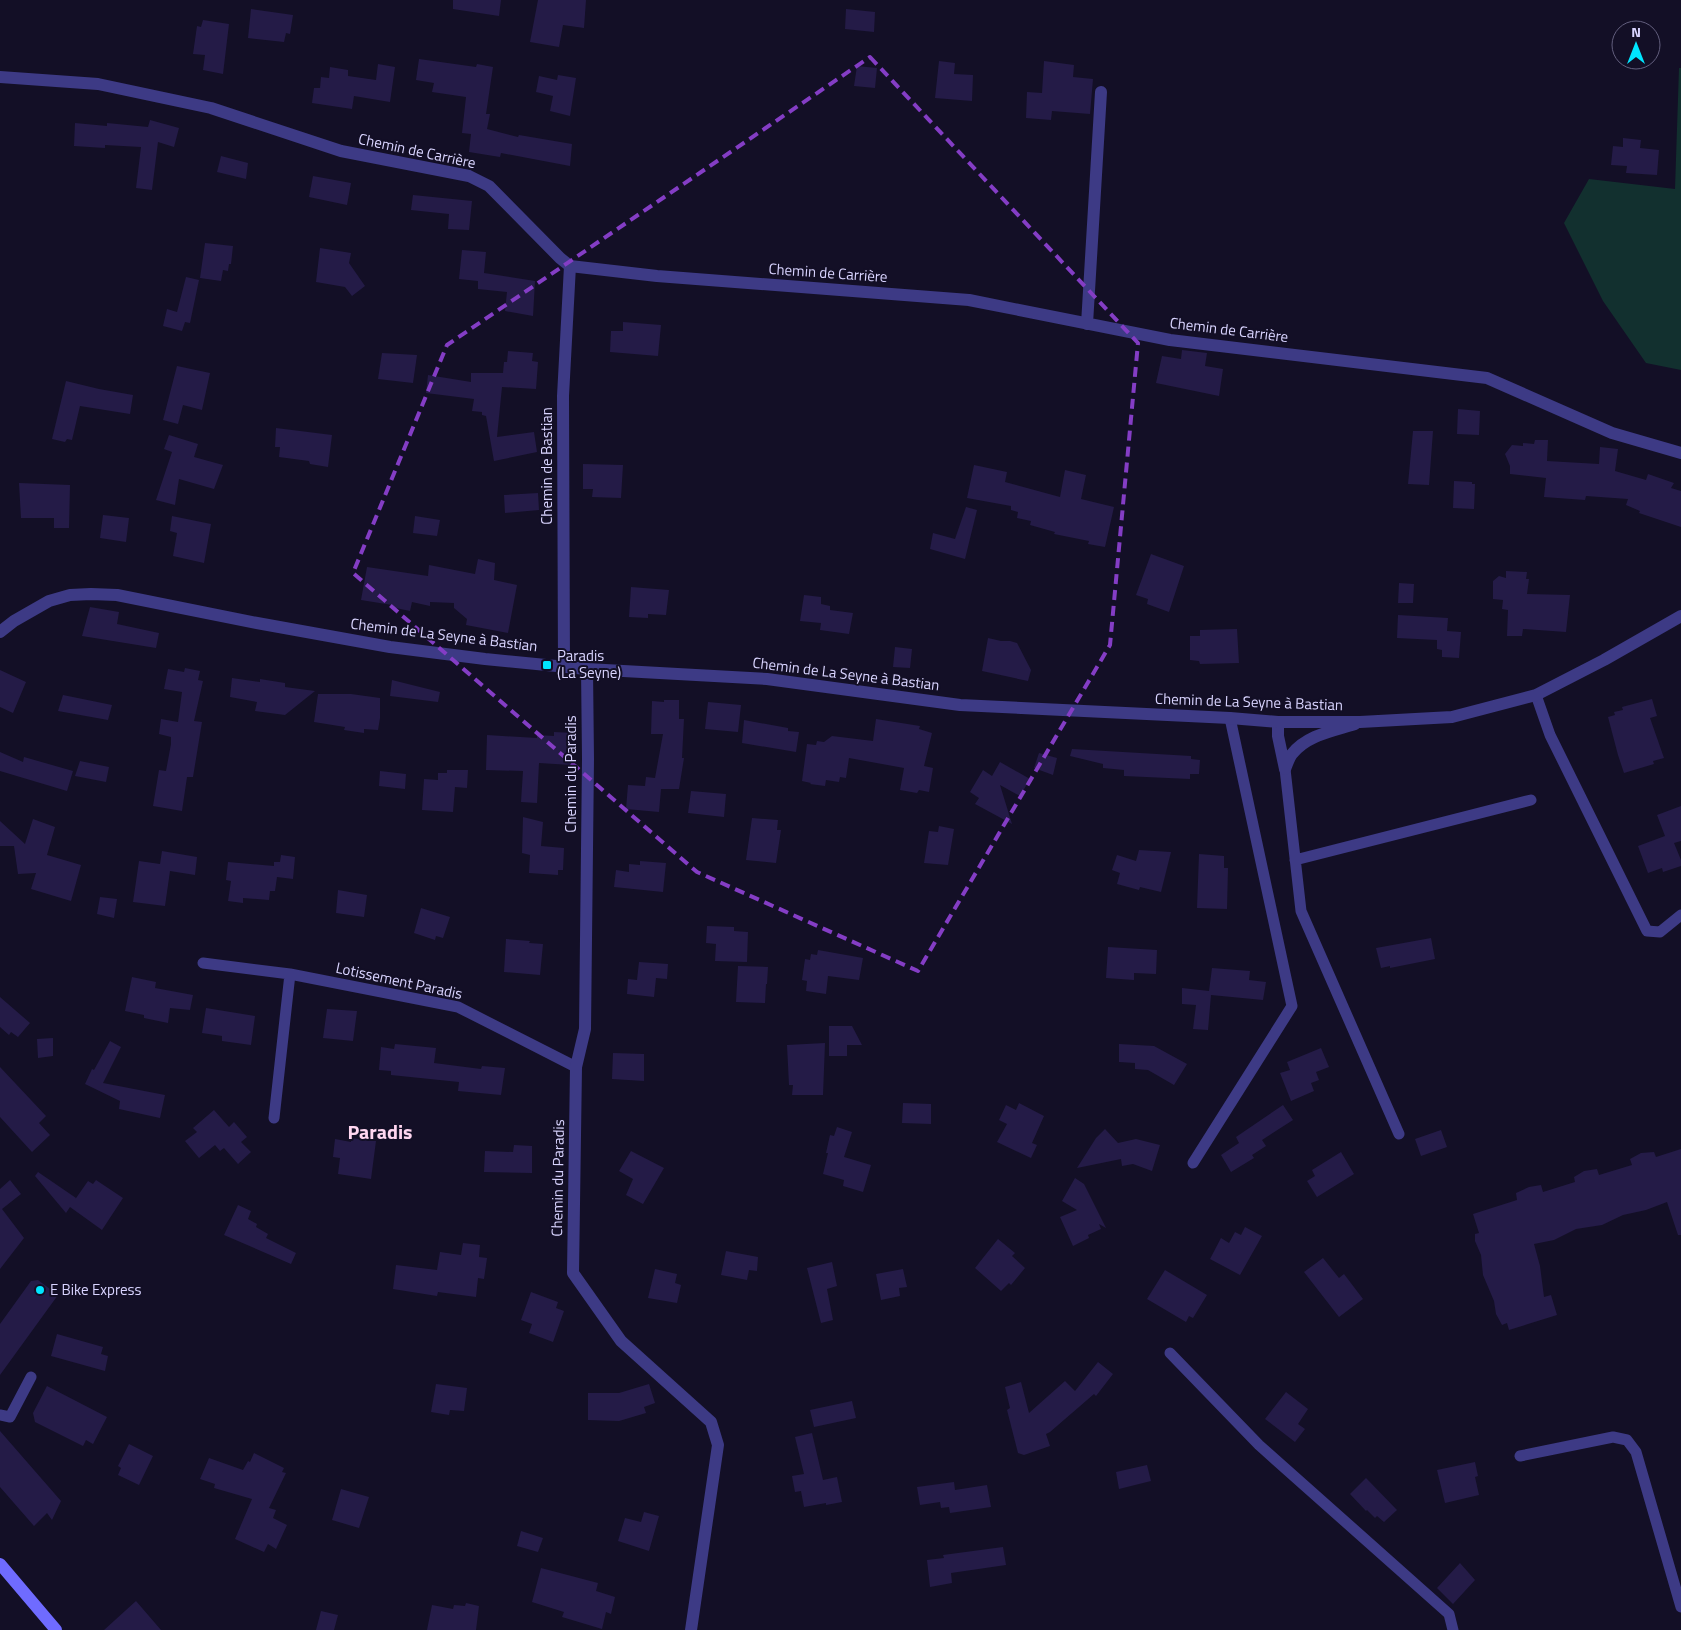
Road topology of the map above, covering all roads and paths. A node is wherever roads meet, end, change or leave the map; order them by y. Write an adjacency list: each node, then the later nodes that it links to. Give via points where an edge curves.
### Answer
1 (0, 77): 3 (street, Chemin de Carrière, via 98,84 194,104 341,151 468,176 490,186)
2 (1101, 92): 4 (street)
3 (570, 266): 4 (street, Chemin de Carrière, via 657,276 969,300); 8 (street, Chemin de Bastian, via 563,396)
4 (1087, 324): 5 (street, Chemin de Carrière, via 1170,340 1487,378 1612,433)
5 (1681, 453)
6 (1680, 617): 10 (street, Chemin de La Seyne à Bastian)
7 (0, 632): 8 (street, Chemin de La Seyne à Bastian, via 49,601 70,595 117,595 390,647)
8 (564, 667): 9 (street, Chemin de La Seyne à Bastian)
9 (587, 669): 11 (street, Chemin de La Seyne à Bastian, via 767,679 960,705); 20 (street, Chemin du Paradis, via 585,1029)
10 (1536, 695): 13 (street, Chemin de La Seyne à Bastian, via 1452,717); 17 (lane, via 1550,735 1646,931 1660,932)
11 (1230, 718): 12 (street, Chemin de La Seyne à Bastian); 23 (lane, via 1292,1006)
12 (1278, 722): 13 (street, Chemin de La Seyne à Bastian); 14 (street)
13 (1360, 722): 14 (street, via 1314,736 1291,755)
14 (1285, 769): 16 (lane)
15 (1531, 800): 16 (lane)
16 (1295, 860): 22 (lane, via 1301,912)
17 (1681, 916)
18 (203, 963): 19 (lane, Lotissement Paradis)
19 (290, 974): 20 (lane, Lotissement Paradis, via 458,1007); 21 (lane)
20 (576, 1067): 31 (street, Chemin du Paradis, via 573,1273 621,1341 711,1422 718,1445)
21 (274, 1118)
22 (1399, 1134)
23 (1193, 1163)
24 (1170, 1353): 32 (lane, via 1259,1445 1449,1614)
25 (31, 1377): 26 (lane, via 10,1417)
26 (0, 1415)
27 (1520, 1456): 29 (lane, via 1612,1437 1627,1440 1636,1452)
28 (0, 1564): 30 (main road)
29 (1681, 1607)
30 (56, 1630)
31 (691, 1630)
32 (1453, 1630)

